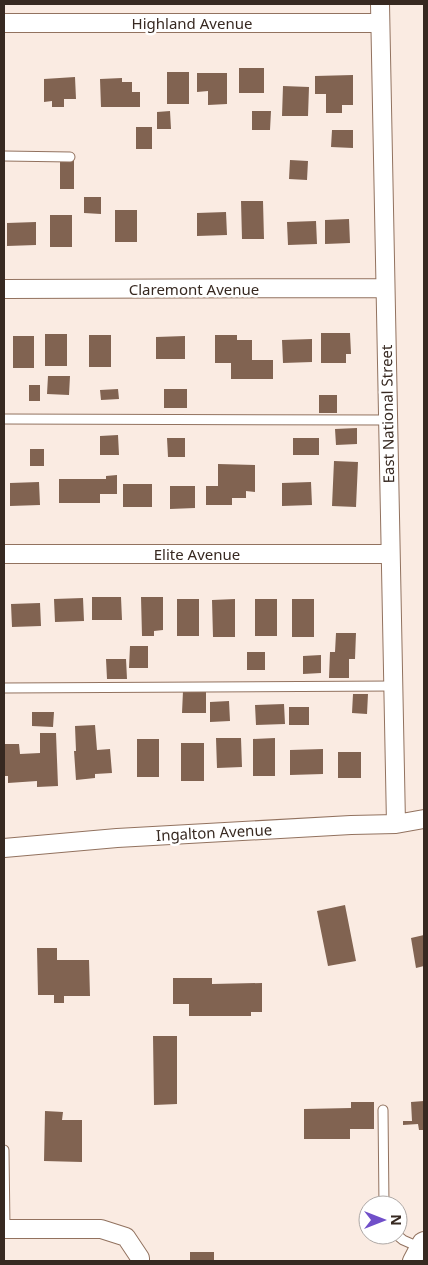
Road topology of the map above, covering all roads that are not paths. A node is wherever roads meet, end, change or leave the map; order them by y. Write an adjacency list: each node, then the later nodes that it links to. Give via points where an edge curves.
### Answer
1 (380, 4): 3 (street, East National Street)
2 (4, 23): 3 (street, Highland Avenue)
3 (380, 23): 6 (street, East National Street)
4 (4, 156): 5 (lane)
5 (70, 156)
6 (385, 288): 7 (street, Claremont Avenue); 9 (street, East National Street)
7 (4, 289)
8 (4, 419): 9 (lane)
9 (388, 420): 11 (street, East National Street)
10 (4, 554): 11 (street, Elite Avenue)
11 (390, 554): 12 (street, East National Street)
12 (393, 686): 13 (lane); 15 (street, East National Street)
13 (4, 688)
14 (424, 819): 15 (street, Ingalton Avenue)
15 (396, 824): 16 (street, Ingalton Avenue, via 117,838)
16 (4, 848)
17 (383, 1110): 19 (lane)
18 (4, 1150): 20 (lane)
19 (384, 1195)
20 (5, 1229): 21 (street, via 101,1229 126,1237)
21 (140, 1261)

